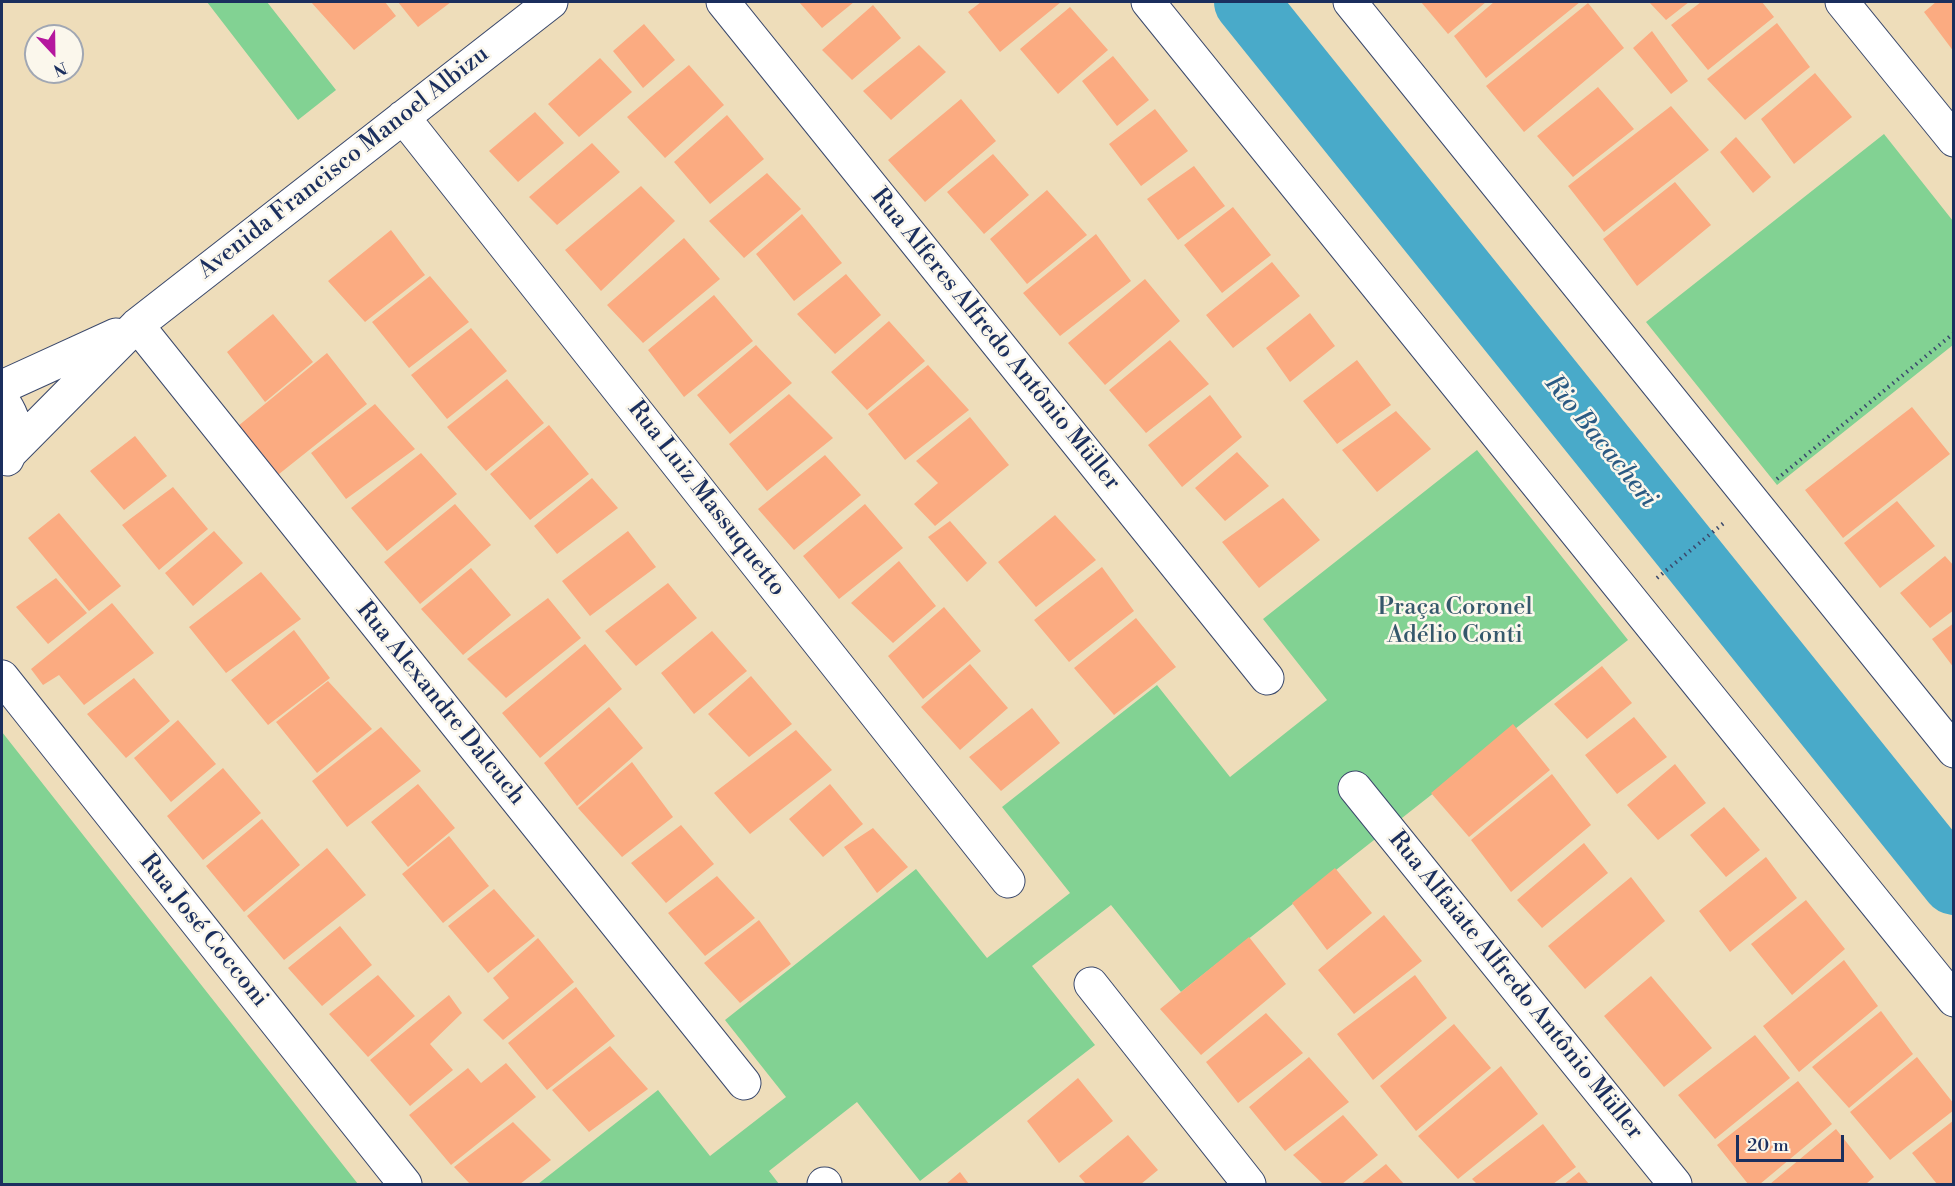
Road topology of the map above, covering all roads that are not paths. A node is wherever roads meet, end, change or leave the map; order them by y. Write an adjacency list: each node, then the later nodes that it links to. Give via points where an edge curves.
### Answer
1 (551, 2): 6 (street, Avenida Francisco Manoel Albizu)
2 (723, 2): 13 (street, Rua Alferes Alfredo Antônio Müller)
3 (1148, 2): 18 (street)
4 (1350, 2): 14 (street, via 1740,510)
5 (1842, 2): 7 (street)
6 (403, 117): 8 (street, Avenida Francisco Manoel Albizu); 16 (street, Rua Luiz Massuquetto)
7 (1953, 140)
8 (137, 325): 9 (street, Avenida Francisco Manoel Albizu); 11 (street, Avenida Francisco Manoel Albizu); 19 (street, Rua Alexandre Dalcuch)
9 (2, 387)
10 (2, 400): 11 (street, via 15,424)
11 (7, 458)
12 (2, 677): 20 (street, Rua José Cocconi)
13 (1267, 678)
14 (1953, 751)
15 (1355, 788): 22 (street, Rua Alfaiate Alfredo Antônio Müller)
16 (1008, 881)
17 (1091, 984): 21 (street)
18 (1953, 1000)
19 (744, 1083)
20 (405, 1185)
21 (1249, 1185)
22 (1675, 1185)

